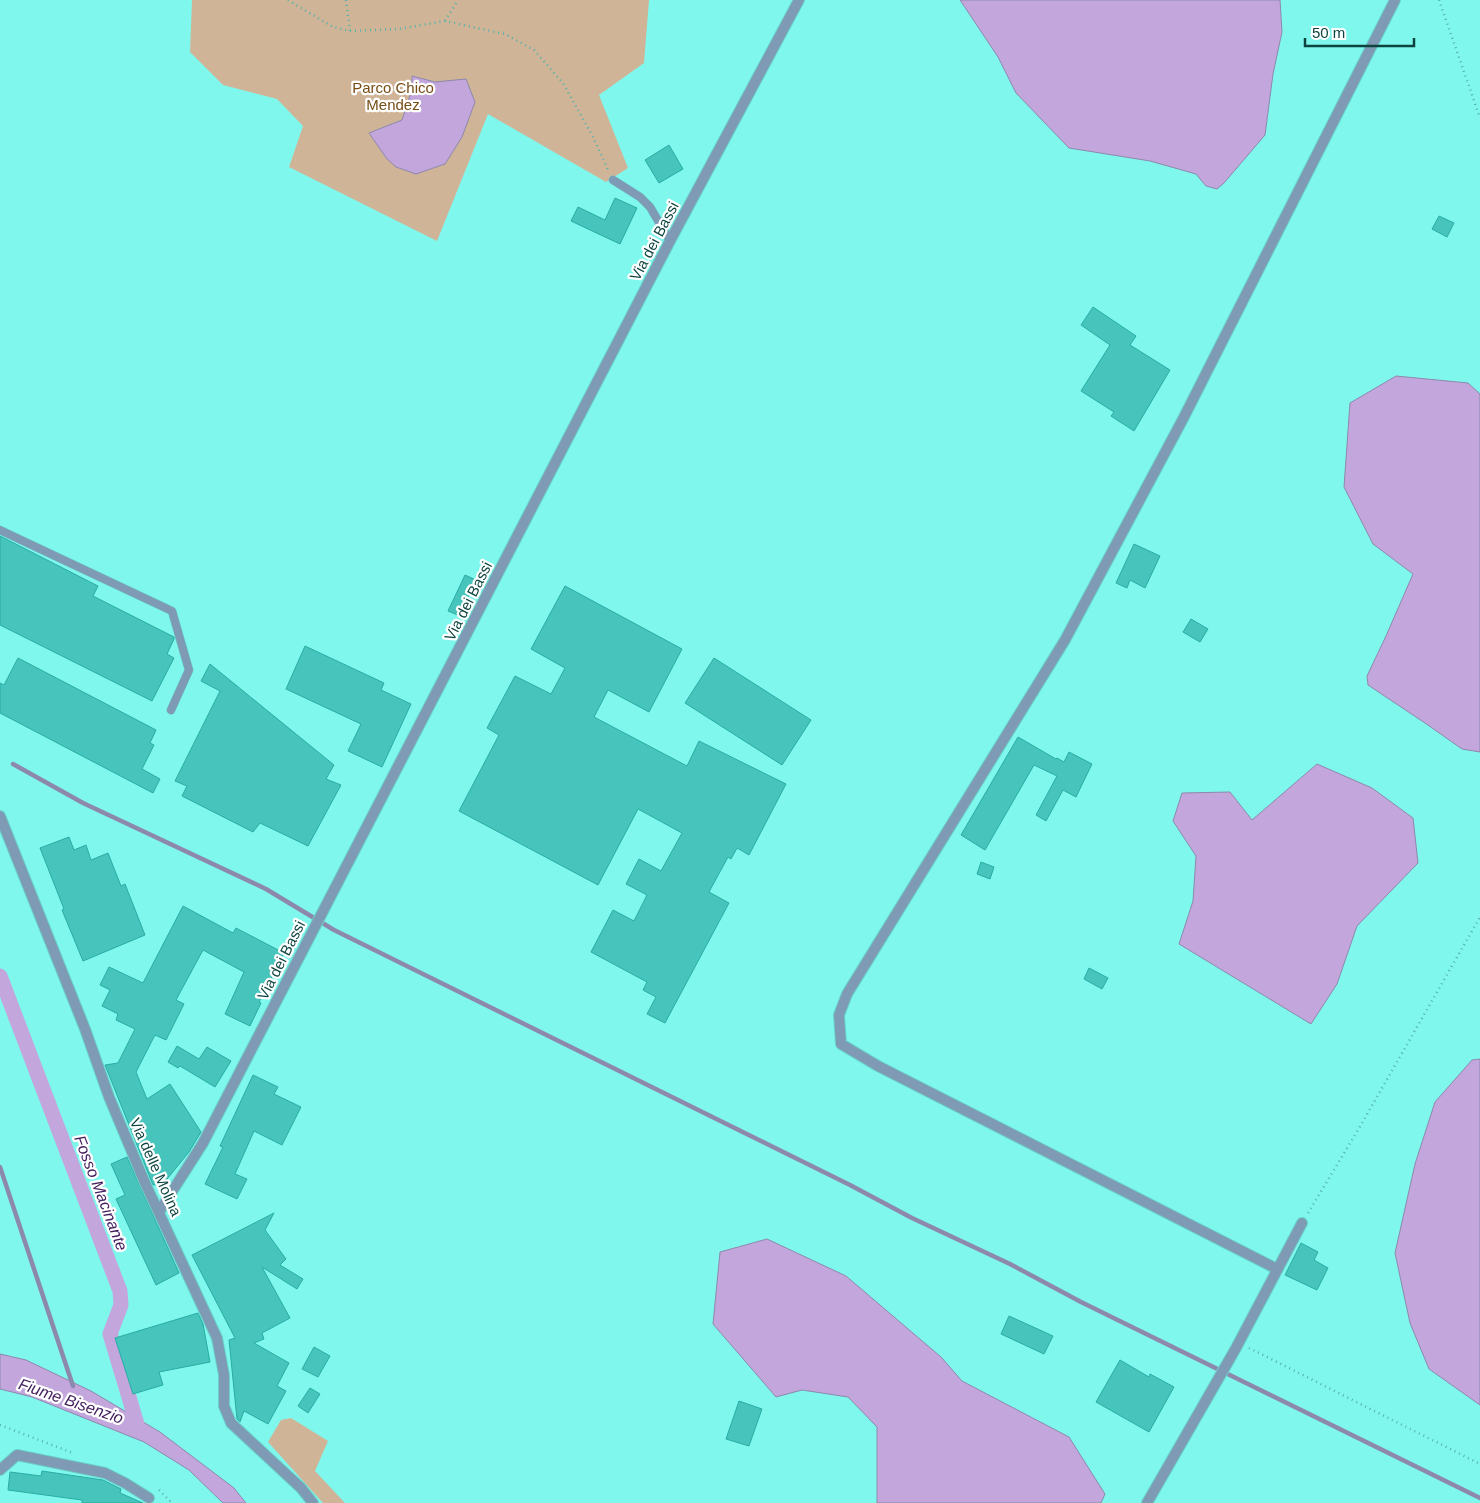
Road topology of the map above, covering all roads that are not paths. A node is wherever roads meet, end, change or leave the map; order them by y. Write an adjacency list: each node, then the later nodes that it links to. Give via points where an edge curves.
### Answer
1 (799, 0): 4 (street, Via dei Bassi)
2 (1395, 0): 10 (street, via 1184,417 1065,640 847,994 838,1015 840,1044 878,1066)
3 (613, 180): 4 (lane, via 640,196)
4 (670, 241): 8 (street, Via dei Bassi, via 203,1143)
5 (0, 530): 6 (lane, via 172,611 189,670)
6 (171, 710)
7 (0, 816): 8 (street, Via delle Molina, via 110,1097)
8 (159, 1212): 13 (street, Via delle Molina, via 217,1338 224,1375 224,1406 231,1423)
9 (1302, 1223): 10 (street)
10 (1277, 1269): 14 (street, via 1238,1346)
11 (0, 1470): 12 (street, via 17,1455 105,1473)
12 (149, 1498)
13 (313, 1503)
14 (1147, 1503)

